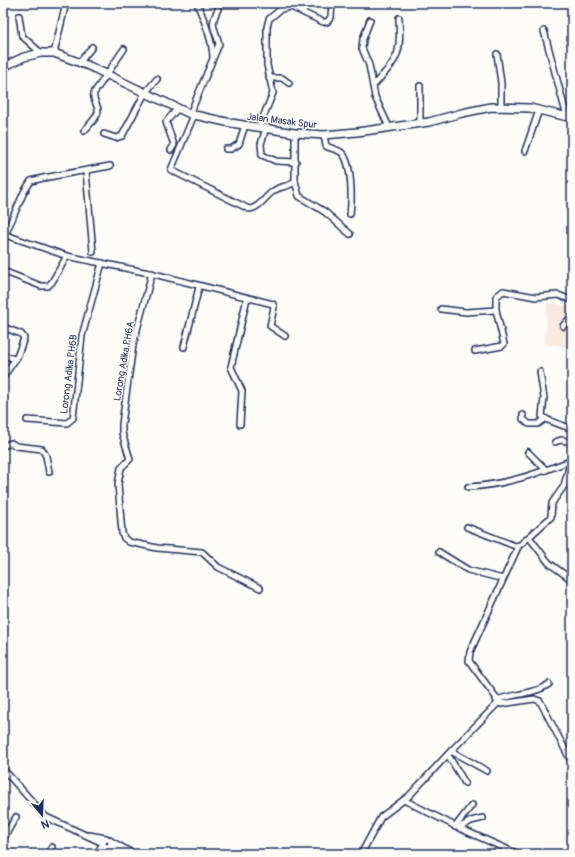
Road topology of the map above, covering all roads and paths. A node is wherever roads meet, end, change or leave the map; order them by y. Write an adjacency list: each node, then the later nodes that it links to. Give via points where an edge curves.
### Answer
1 (66, 3): 12 (street)
2 (197, 3): 14 (street, via 210,41)
3 (332, 3): 18 (street, via 331,17 327,22 291,6 272,15 267,27)
4 (218, 9): 14 (street, via 212,21 219,44)
5 (18, 16): 11 (street, via 22,36)
6 (399, 18): 21 (street, via 400,43 397,56)
7 (370, 20): 21 (street, via 362,42)
8 (544, 31): 28 (street)
9 (92, 47): 15 (street)
10 (124, 49): 17 (street)
11 (41, 52): 12 (street, Jalan Masak Spur); 16 (street, Jalan Masak Spur)
12 (54, 53): 15 (street, Jalan Masak Spur)
13 (497, 54): 24 (street)
14 (213, 61): 27 (street)
15 (80, 62): 17 (street, Jalan Masak Spur)
16 (3, 67)
17 (107, 74): 23 (street, Jalan Masak Spur); 33 (street, via 93,96 98,114)
18 (269, 78): 20 (street, via 282,78); 32 (street, via 273,90)
19 (157, 79): 23 (street)
20 (289, 83)
21 (373, 86): 31 (street)
22 (420, 86): 29 (street)
23 (145, 93): 25 (street, Jalan Masak Spur); 35 (street, via 122,136 116,138)
24 (501, 107): 26 (street, Jalan Masak Spur); 29 (street, Jalan Masak Spur, via 472,110)
25 (178, 108): 27 (street, Jalan Masak Spur); 38 (street, via 166,122 174,145)
26 (539, 110): 28 (street, Jalan Masak Spur); 39 (street)
27 (192, 114): 30 (street, Jalan Masak Spur); 43 (street, via 187,136 171,166 175,173 249,209 254,208 274,190)
28 (570, 117)
29 (420, 123): 31 (street, Jalan Masak Spur)
30 (246, 125): 32 (street, Jalan Masak Spur); 37 (street, via 239,144)
31 (389, 127): 36 (street, Jalan Masak Spur)
32 (262, 128): 34 (street, Jalan Masak Spur); 40 (street, via 262,155 276,161)
33 (84, 130)
34 (295, 133): 36 (street, Jalan Masak Spur); 40 (street)
35 (104, 134)
36 (324, 135): 44 (street, via 326,146 339,151 345,159 352,197)
37 (226, 149)
38 (171, 150)
39 (525, 151)
40 (296, 162): 43 (street)
41 (110, 166): 42 (street)
42 (86, 170): 45 (street, via 31,181); 47 (street)
43 (295, 182): 46 (street, via 299,196 325,212)
44 (350, 214)
45 (4, 234): 48 (street)
46 (350, 234)
47 (92, 252)
48 (67, 256): 49 (street); 50 (street, via 48,286 41,286)
49 (102, 263): 51 (street); 69 (street, Lorong Adika PH6B, via 82,336 73,418 67,423)
50 (3, 271)
51 (152, 274): 52 (street); 86 (street, Lorong Adika PH6A, via 133,345 122,430 130,458 121,468 118,484 124,538 129,542 157,548 202,552 218,567)
52 (199, 287): 53 (street); 61 (street)
53 (246, 298): 60 (street, via 273,304 270,326); 70 (street, via 231,367 242,391)
54 (572, 300): 56 (street, via 558,295 536,297 503,291 496,297)
55 (441, 309): 56 (street, via 466,312)
56 (496, 310): 62 (street, via 504,344)
57 (572, 316): 58 (street)
58 (563, 326)
59 (3, 327): 64 (street, via 21,334 24,340)
60 (285, 336)
61 (184, 347)
62 (475, 351)
63 (3, 355): 64 (street)
64 (16, 360): 66 (street)
65 (540, 372): 68 (street, via 544,398 541,414)
66 (3, 377)
67 (523, 415): 68 (street, via 523,419 529,424 538,424)
68 (545, 419): 71 (street)
69 (27, 420)
70 (240, 424)
71 (572, 429)
72 (555, 442): 73 (street)
73 (572, 442)
74 (3, 446): 78 (street, via 11,443 42,449)
75 (528, 452): 77 (street)
76 (571, 458): 77 (street); 81 (street, via 564,486 552,503 551,517)
77 (546, 470): 79 (street, via 503,483)
78 (49, 472)
79 (468, 487)
80 (467, 527): 82 (street)
81 (529, 538): 82 (street); 85 (street, via 547,560)
82 (518, 547): 84 (street)
83 (439, 552): 84 (street, via 462,568)
84 (503, 579): 88 (street, via 469,658)
85 (572, 580)
86 (260, 588)
87 (549, 684): 88 (street, via 539,690 516,694)
88 (497, 702): 89 (street); 90 (street, via 506,705 534,699 540,702)
89 (450, 753): 92 (street); 93 (street); 94 (street)
90 (572, 763)
91 (3, 769): 100 (street, via 46,817)
92 (487, 771)
93 (465, 783)
94 (404, 800): 98 (street); 106 (street, via 381,817)
95 (472, 805): 98 (street)
96 (16, 817): 99 (street)
97 (483, 818): 98 (street)
98 (457, 828): 107 (street)
99 (3, 840)
100 (107, 843): 103 (street); 104 (street); 105 (street)
101 (52, 847): 102 (street)
102 (48, 854)
103 (96, 854)
104 (101, 854)
105 (134, 854)
106 (361, 854)
107 (518, 854)

